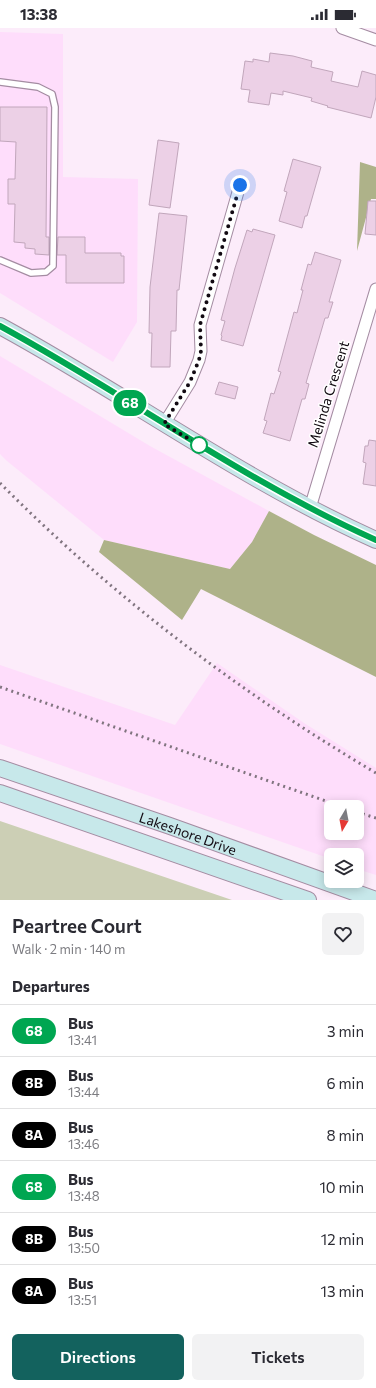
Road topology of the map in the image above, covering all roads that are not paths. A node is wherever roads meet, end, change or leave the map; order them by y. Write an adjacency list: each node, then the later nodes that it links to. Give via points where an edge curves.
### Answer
1 (342, 28): 2 (street)
2 (376, 40)
3 (0, 82): 5 (lane, via 38,87 52,94 55,107 53,266 46,272 31,273)
4 (240, 185): 8 (street, via 200,325 199,360 190,382)
5 (0, 260)
6 (376, 288): 9 (street, Melinda Crescent)
7 (0, 326): 8 (main road)
8 (164, 424): 9 (main road)
9 (310, 508): 10 (main road)
10 (376, 540)
11 (0, 768): 14 (main road, Lakeshore Drive)
12 (0, 793): 13 (main road, Lakeshore Drive)
13 (308, 900)
14 (376, 900)

